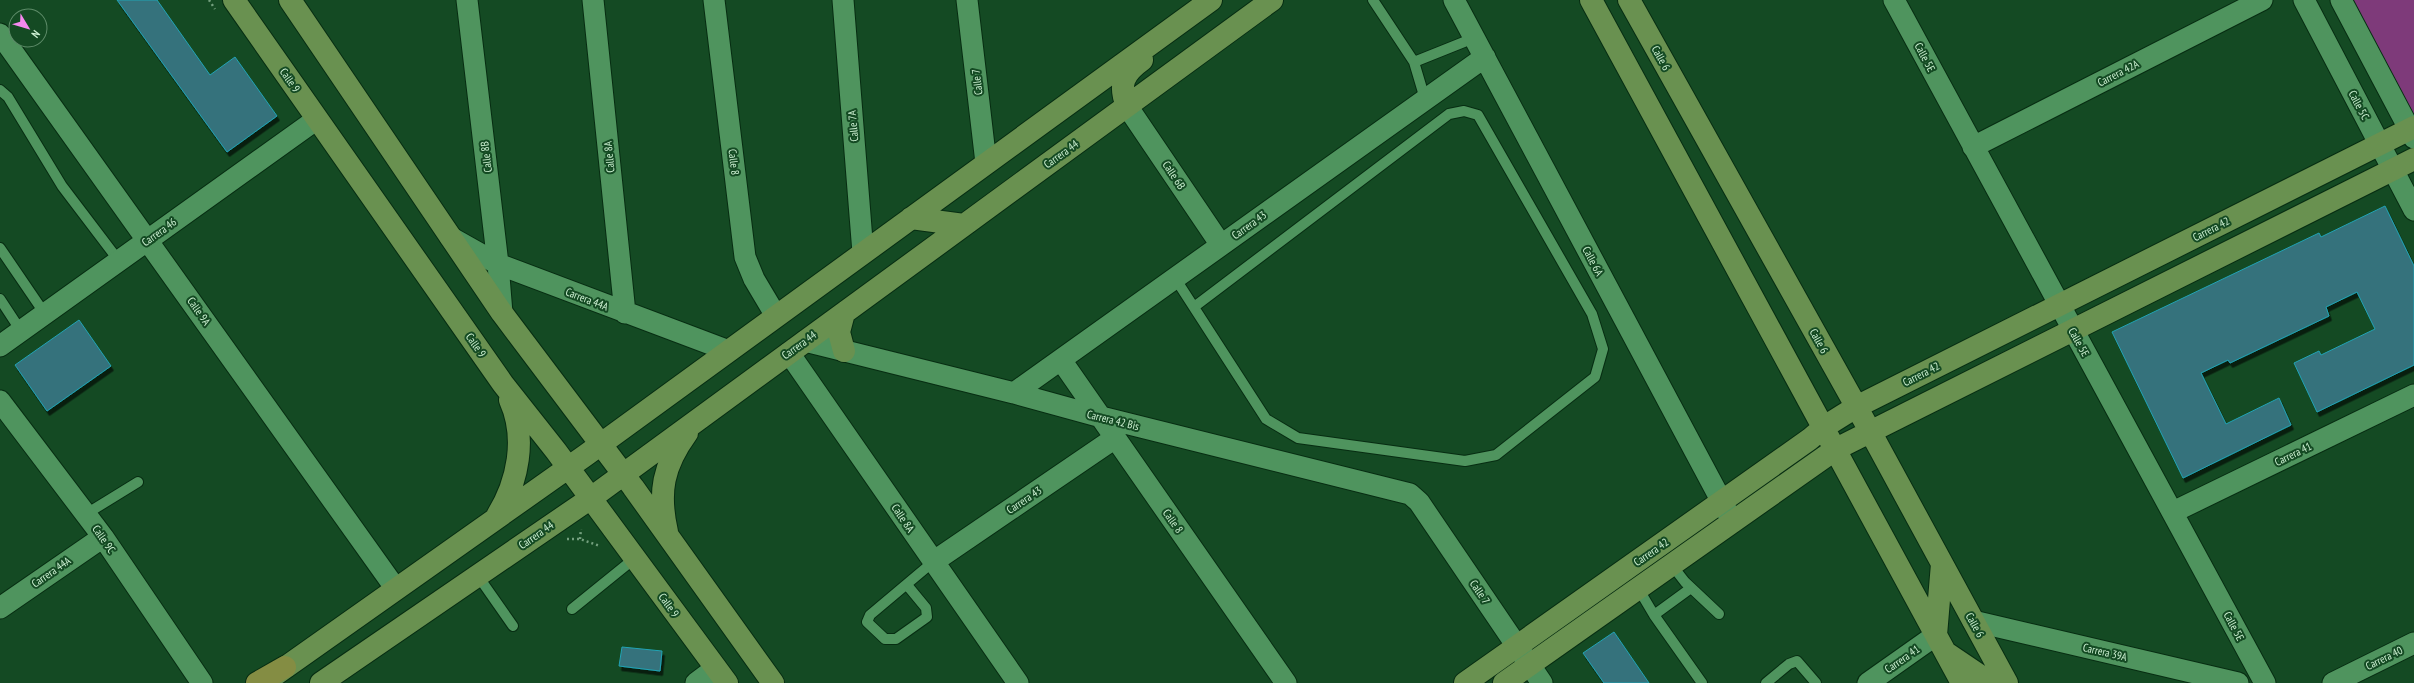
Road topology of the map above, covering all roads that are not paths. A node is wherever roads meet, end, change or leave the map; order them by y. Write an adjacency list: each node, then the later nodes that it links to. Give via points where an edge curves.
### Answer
1 (234, 0): 26 (main road, Calle 9)
2 (467, 0): 42 (street, Calle 8B)
3 (592, 0): 48 (street, Calle 8A)
4 (714, 0): 51 (street, Calle 8, via 745,257 754,279)
5 (843, 0): 40 (street, Calle 7A)
6 (1211, 0): 18 (main road)
7 (1272, 0): 25 (main road, Carrera 44)
8 (1373, 0): 22 (lane)
9 (1454, 0): 20 (street, Calle 6A)
10 (1591, 0): 66 (main road)
11 (1629, 0): 63 (main road, Calle 6)
12 (1894, 0): 29 (street, Calle 5E)
13 (2262, 0): 29 (street, Carrera 42A)
14 (2304, 0): 28 (street, Calle 5C)
15 (2341, 0): 27 (street)
16 (294, 1): 36 (main road)
17 (973, 4): 31 (street, Calle 7)
18 (1169, 30): 25 (main road, via 1167,43 1129,69 1124,94); 31 (main road)
19 (0, 34): 37 (street, Calle 9A)
20 (1474, 37): 21 (street, Calle 6A); 22 (lane)
21 (1485, 57): 24 (street, Carrera 43); 76 (street, Calle 6A)
22 (1414, 62): 24 (lane)
23 (0, 90): 41 (lane, via 8,97 62,186)
24 (1425, 99): 38 (street, Carrera 43)
25 (1127, 106): 35 (main road, Carrera 44); 38 (street, Calle 6B)
26 (317, 118): 37 (street, Carrera 46); 59 (main road, Calle 9)
27 (2412, 131): 28 (main road, Carrera 42)
28 (2379, 144): 32 (street, Calle 5C); 45 (main road, Carrera 42)
29 (1973, 147): 45 (street, Calle 5E)
30 (2414, 159): 32 (main road, Carrera 42)
31 (986, 163): 34 (main road)
32 (2393, 170): 33 (street, Calle 5C); 53 (main road, Carrera 42)
33 (2414, 210)
34 (911, 218): 35 (main road); 40 (main road)
35 (964, 225): 49 (main road, Carrera 44)
36 (450, 237): 42 (street, Carrera 44A); 47 (main road)
37 (149, 240): 41 (street, Carrera 46); 91 (street, Calle 9A)
38 (1221, 245): 43 (street, Carrera 43)
39 (0, 248): 50 (lane)
40 (863, 253): 51 (main road)
41 (119, 261): 50 (street, Carrera 46)
42 (498, 264): 47 (street, Calle 8B); 48 (street, Carrera 44A)
43 (1175, 278): 46 (lane); 58 (street, Carrera 43)
44 (0, 299): 52 (lane)
45 (2059, 304): 53 (street, Calle 5E); 63 (main road, Carrera 42)
46 (1194, 307): 46 (lane, via 1266,419 1298,438 1465,461 1496,455 1596,376 1603,349 1592,314 1478,115 1464,111 1449,114)
47 (502, 313): 69 (main road)
48 (625, 313): 56 (street, Carrera 44A)
49 (844, 313): 55 (main road, Carrera 44); 57 (main road, via 838,332)
50 (45, 314): 52 (street, Carrera 46)
51 (776, 316): 56 (main road)
52 (21, 331): 54 (street, Carrera 46)
53 (2073, 331): 67 (main road, Carrera 42); 77 (street, Calle 5E)
54 (0, 346)
55 (797, 347): 57 (street, Carrera 42 Bis); 64 (main road, Carrera 44); 84 (street, Calle 8A)
56 (728, 351): 69 (main road)
57 (844, 352): 60 (street, Carrera 42 Bis)
58 (1061, 360): 60 (street, Carrera 43); 65 (street, Calle 8)
59 (503, 384): 71 (main road, Calle 9); 79 (main road, via 513,406 518,429 518,456 515,476 507,499)
60 (1014, 393): 65 (street, Carrera 42 Bis)
61 (2414, 395): 77 (street, Carrera 41)
62 (0, 401): 78 (street, Calle 9C)
63 (1856, 407): 66 (main road, Carrera 42); 67 (main road, Calle 6)
64 (702, 416): 72 (main road, Carrera 44); 82 (main road, via 674,450 666,471 662,492 663,515)
65 (1101, 417): 68 (street, Calle 8); 75 (street, Carrera 42 Bis, via 1410,494)
66 (1824, 427): 70 (main road); 76 (main road, Carrera 42)
67 (1870, 431): 70 (main road, Carrera 42); 86 (main road, Calle 6)
68 (1115, 438): 84 (street, Carrera 43); 111 (street, Calle 8)
69 (600, 444): 71 (main road); 72 (main road)
70 (1836, 449): 80 (main road, Carrera 42); 99 (main road, via 1841,464)
71 (568, 468): 74 (main road, Calle 9); 79 (main road)
72 (623, 474): 74 (main road, Carrera 44); 82 (main road)
73 (138, 482): 78 (lane)
74 (591, 498): 83 (main road, Calle 9); 87 (main road, Carrera 44)
75 (1419, 502): 100 (street, Calle 7)
76 (1722, 502): 80 (street, Calle 6A); 100 (main road, Carrera 42)
77 (2173, 512): 123 (street, Calle 5E)
78 (86, 514): 81 (street, Calle 9C)
79 (495, 519): 91 (main road)
80 (1732, 521): 85 (main road, Carrera 42)
81 (103, 536): 92 (street, Carrera 44A); 105 (street, Calle 9C)
82 (668, 537): 109 (main road)
83 (635, 558): 93 (lane); 103 (main road, Calle 9)
84 (933, 562): 88 (lane); 110 (street, Calle 8A)
85 (1672, 564): 89 (main road, Carrera 42); 90 (lane)
86 (1942, 564): 96 (main road, Calle 6); 99 (main road)
87 (478, 576): 97 (lane); 104 (main road, Carrera 44)
88 (907, 585): 88 (lane, via 870,615 868,622 885,639 896,639 927,617 926,608)
89 (1638, 588): 95 (lane); 101 (main road, Carrera 42)
90 (1691, 588): 94 (lane); 95 (lane)
91 (396, 589): 102 (main road)
92 (0, 608)
93 (572, 609)
94 (1719, 614)
95 (1654, 615): 115 (lane)
96 (1973, 621): 121 (main road, Calle 6); 122 (street, Carrera 39A)
97 (513, 626)
98 (2414, 643): 124 (street, Carrera 40)
99 (1941, 644): 118 (street, Carrera 41); 119 (main road); 120 (main road)
100 (1517, 646): 101 (street, Calle 7); 112 (main road, Carrera 42)
101 (1530, 665): 113 (main road, Carrera 42); 114 (street, Calle 7)
102 (285, 667): 106 (main road); 107 (main road)
103 (721, 676): 108 (street)
104 (324, 682)
105 (202, 683)
106 (257, 683)
107 (264, 683)
108 (696, 683)
109 (773, 683)
110 (1018, 683)
111 (1286, 683)
112 (1465, 683)
113 (1504, 683)
114 (1542, 683)
115 (1702, 683)
116 (1766, 683): 117 (lane, via 1789,664 1797,661)
117 (1816, 683)
118 (1868, 683)
119 (1962, 683)
120 (1991, 683)
121 (2007, 683)
122 (2238, 683)
123 (2265, 683)
124 (2333, 683)

